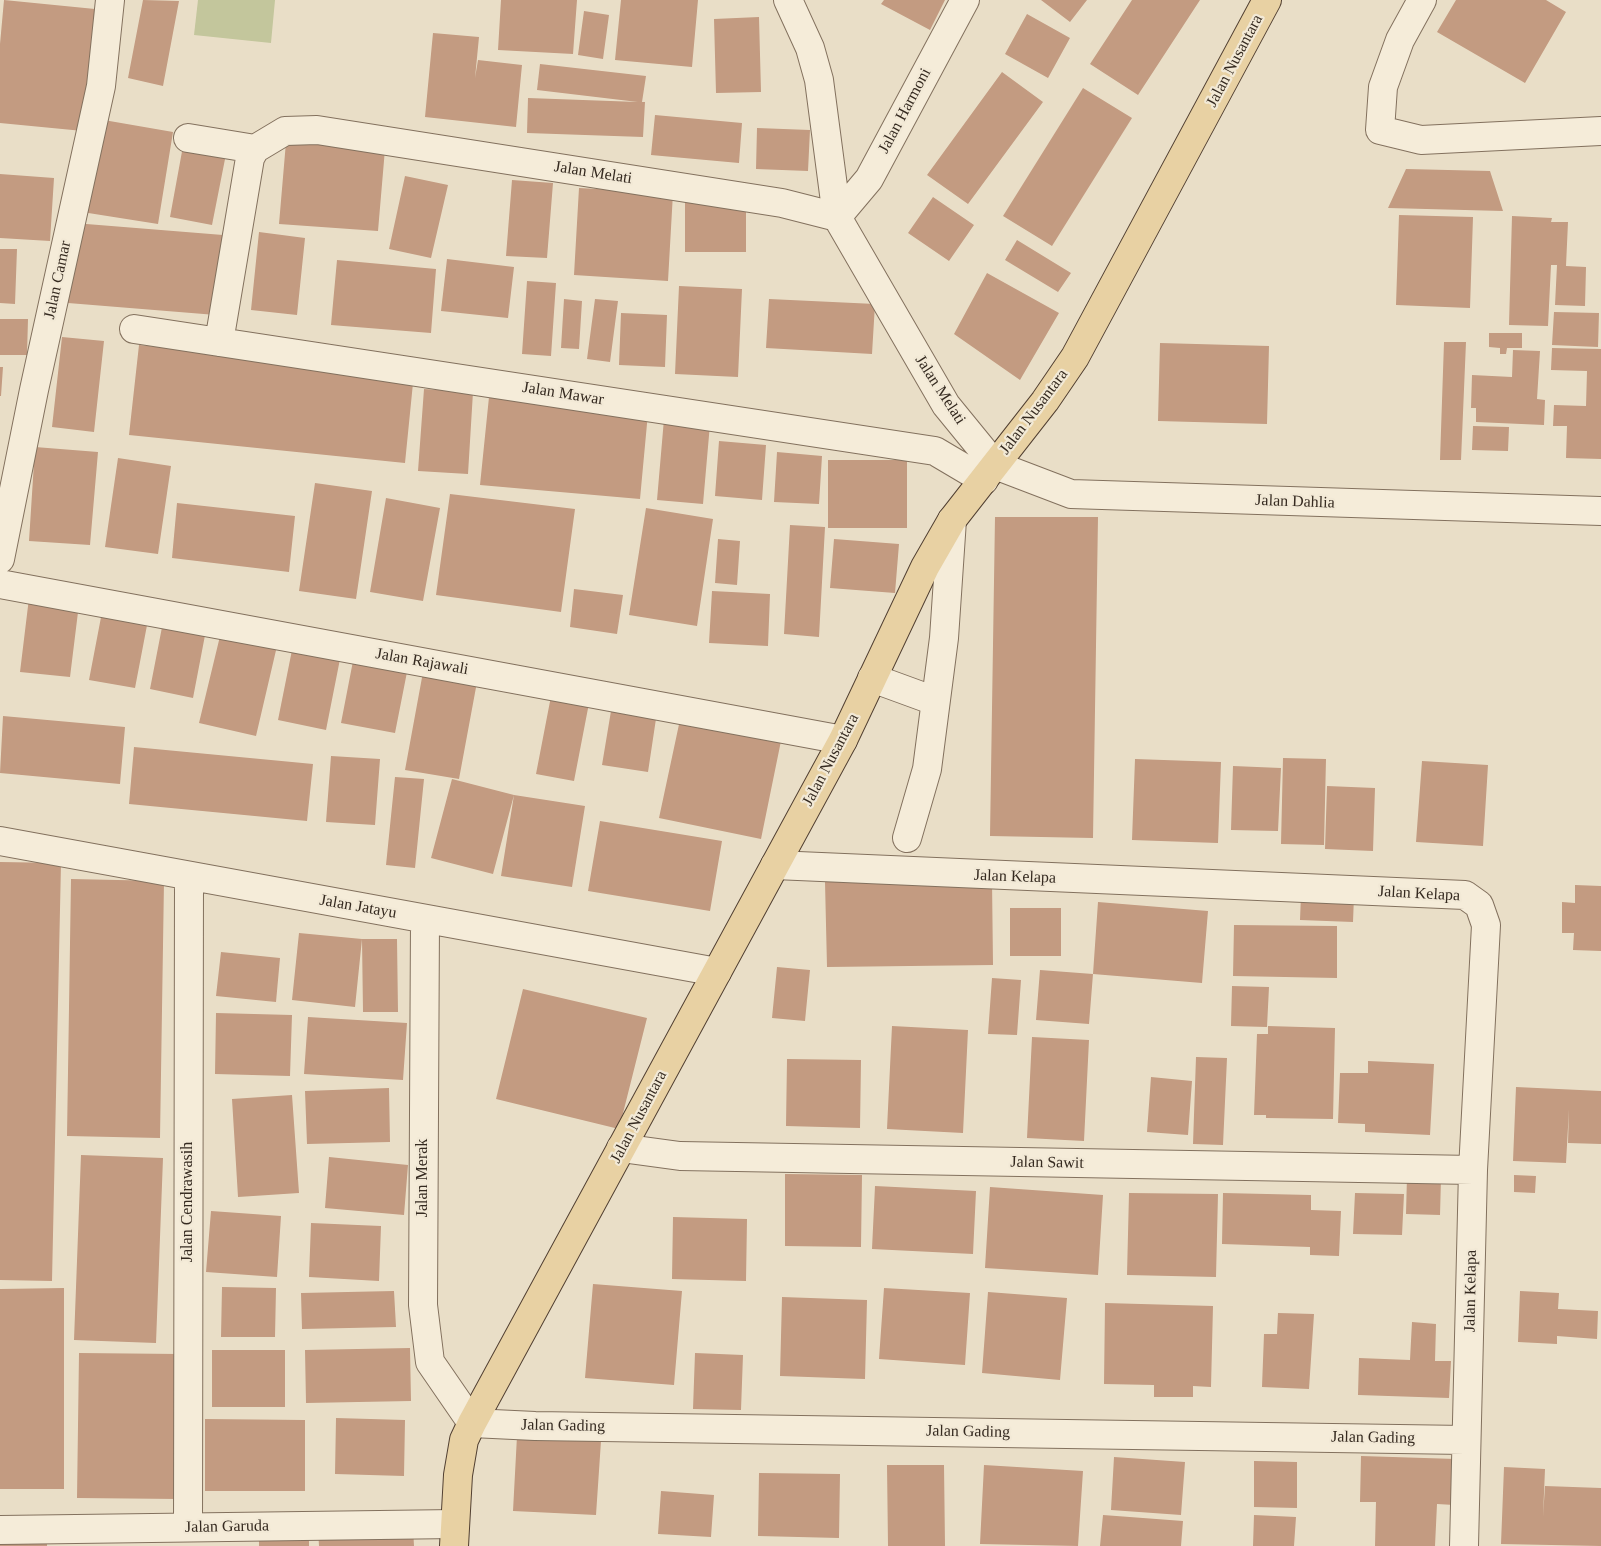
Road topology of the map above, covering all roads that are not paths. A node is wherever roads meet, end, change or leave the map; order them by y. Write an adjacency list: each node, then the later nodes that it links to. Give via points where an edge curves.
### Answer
1 (110, 0): 15 (street, Jalan Camar, via 101,86)
2 (788, 0): 9 (street, via 810,48 820,80)
3 (965, 0): 9 (street, Jalan Harmoni, via 869,179)
4 (1267, 0): 12 (main road, Jalan Nusantara, via 1075,357)
5 (1422, 0): 6 (street, via 1400,40 1383,87 1380,130 1421,140)
6 (1601, 131)
7 (188, 138): 8 (street)
8 (255, 149): 9 (street, Jalan Melati, via 286,131 317,130 782,203); 11 (street, via 245,175)
9 (837, 217): 12 (street, Jalan Melati, via 946,405)
10 (134, 329): 11 (street, Jalan Mawar)
11 (219, 342): 12 (street, Jalan Mawar, via 936,451)
12 (989, 472): 13 (street, Jalan Dahlia, via 1072,494); 14 (main road, Jalan Nusantara)
13 (1601, 512)
14 (952, 520): 17 (main road, Jalan Nusantara, via 925,567); 18 (street, via 944,638)
15 (0, 560)
16 (0, 584): 19 (street, Jalan Rajawali)
17 (872, 678): 18 (street); 19 (main road, Jalan Nusantara)
18 (935, 701): 20 (street, via 927,768)
19 (843, 740): 22 (main road, Jalan Nusantara)
20 (907, 838)
21 (0, 841): 23 (street, Jalan Jatayu)
22 (775, 866): 25 (main road, Jalan Nusantara); 27 (street, Jalan Kelapa, via 1466,895 1479,905 1486,925)
23 (189, 876): 24 (street, Jalan Jatayu); 30 (street, Jalan Cendrawasih)
24 (425, 920): 25 (street, Jalan Jatayu); 28 (street, Jalan Merak, via 422,1305 430,1362)
25 (716, 972): 26 (main road, Jalan Nusantara)
26 (621, 1148): 27 (street, Jalan Sawit, via 680,1156); 28 (main road, Jalan Nusantara)
27 (1473, 1170): 29 (street, Jalan Kelapa, via 1469,1393)
28 (472, 1423): 29 (street, Jalan Gading); 32 (main road, Jalan Nusantara, via 464,1440 458,1475)
29 (1465, 1440): 33 (street, Jalan Kelapa)
30 (188, 1527): 31 (street, Jalan Garuda); 32 (street, Jalan Garuda)
31 (0, 1530)
32 (454, 1535)
33 (1464, 1546)

